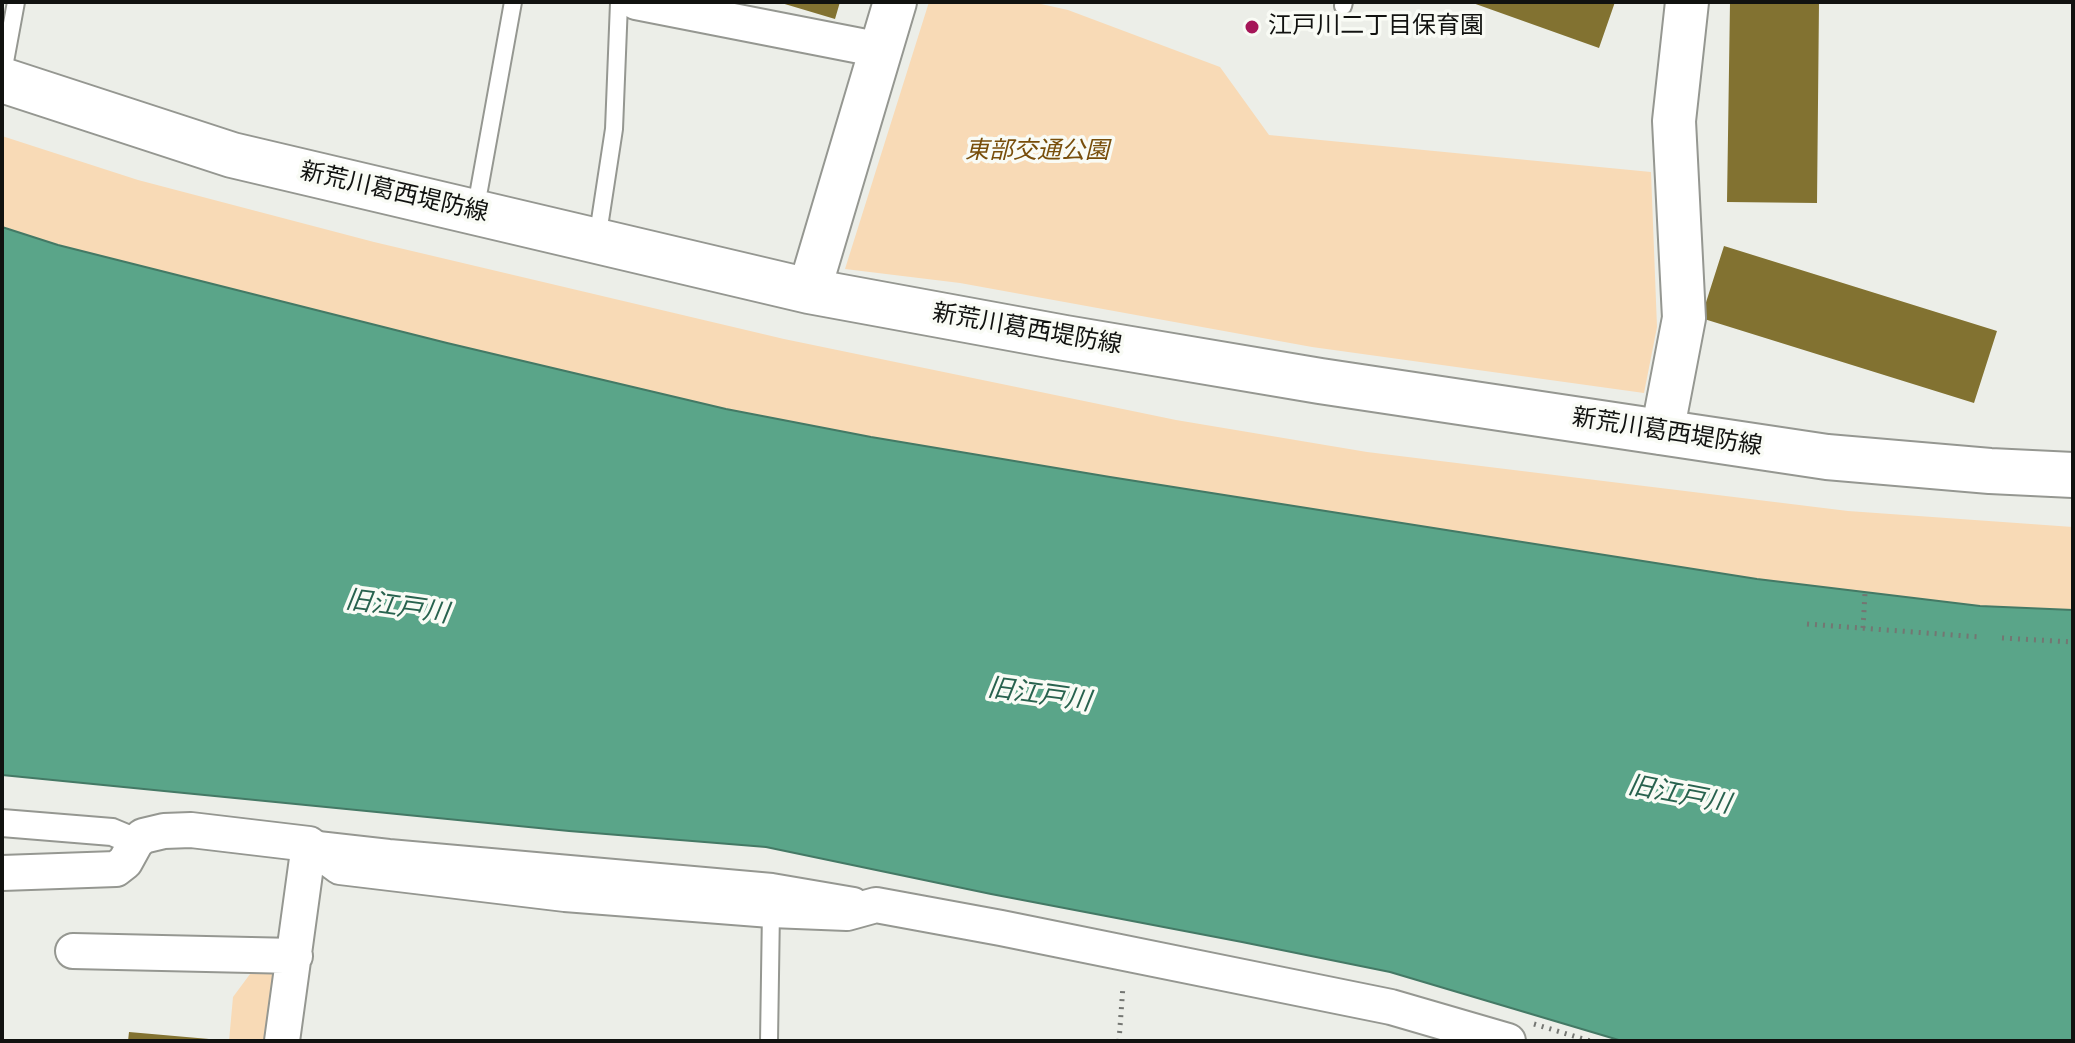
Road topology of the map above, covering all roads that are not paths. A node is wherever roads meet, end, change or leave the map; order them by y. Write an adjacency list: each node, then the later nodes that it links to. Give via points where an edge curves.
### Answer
1 (16, 2): 8 (lane)
2 (513, 2): 9 (lane)
3 (617, 2): 4 (street); 10 (lane, via 614,129)
4 (635, 2): 7 (street)
5 (895, 2): 7 (street)
6 (1687, 2): 12 (street, via 1674,121 1684,318)
7 (881, 50): 11 (street)
8 (2, 79): 10 (main road, 新荒川葛西堤防線, via 232,155)
9 (479, 190)
10 (597, 242): 11 (main road, 新荒川葛西堤防線)
11 (809, 291): 12 (main road, 新荒川葛西堤防線, via 1305,378)
12 (1662, 433): 13 (main road, 新荒川葛西堤防線, via 1827,457)
13 (2073, 475)
14 (2, 823): 15 (street, via 112,832)
15 (136, 842): 16 (street, via 151,833 191,830); 17 (street, via 116,869)
16 (309, 844): 18 (street, via 772,887); 19 (street, via 340,867 565,894); 21 (street)
17 (2, 873)
18 (876, 905): 19 (street, via 847,913); 24 (street, via 1391,1007)
19 (771, 910): 23 (lane)
20 (73, 951): 21 (street)
21 (295, 956): 22 (street)
22 (282, 1041)
23 (769, 1041)
24 (1508, 1041)

